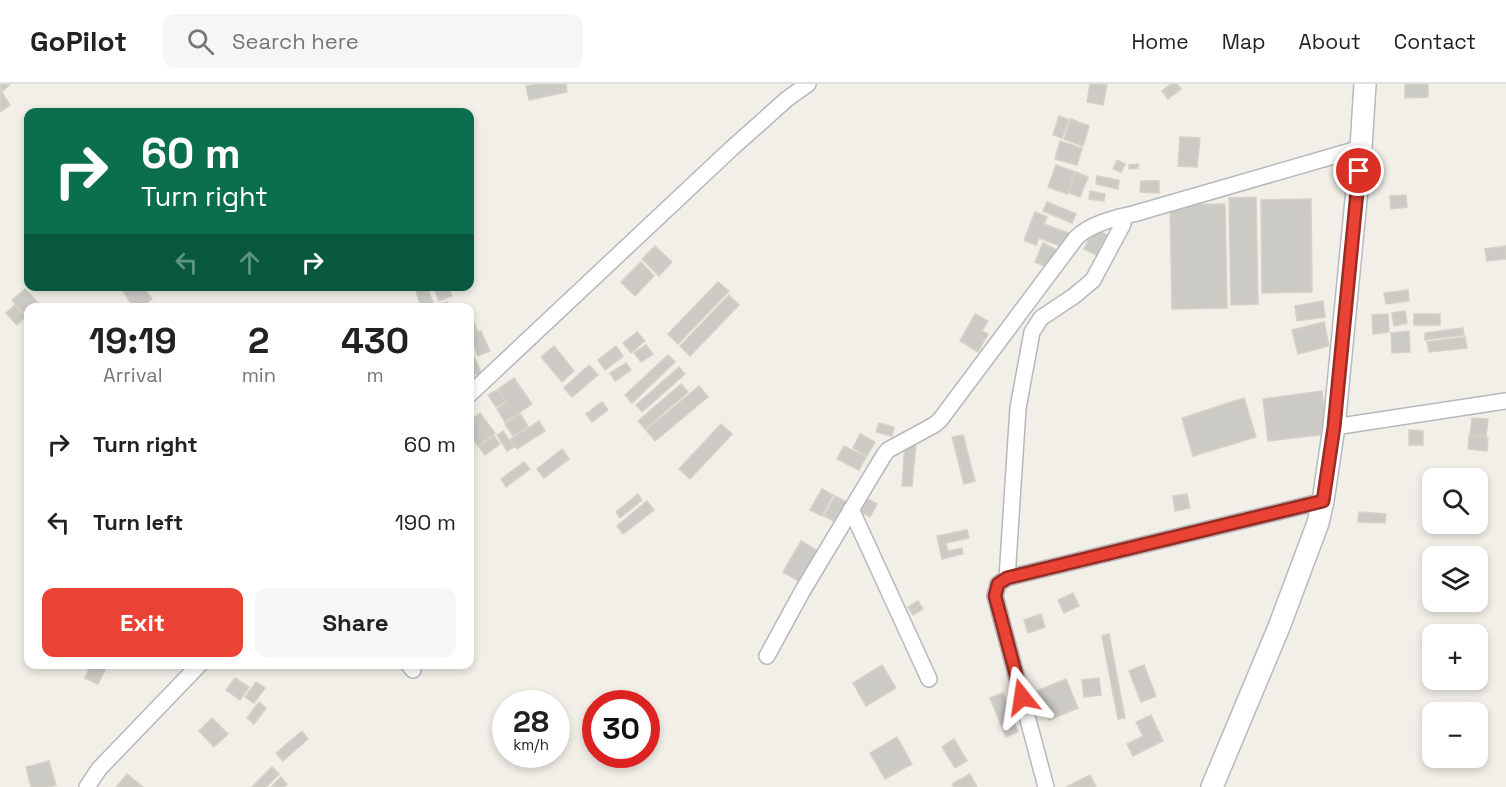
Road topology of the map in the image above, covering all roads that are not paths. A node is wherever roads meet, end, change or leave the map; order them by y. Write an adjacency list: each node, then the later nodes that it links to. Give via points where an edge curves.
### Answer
1 (808, 84): 5 (street, via 731,149)
2 (1365, 84): 3 (street)
3 (1361, 148): 4 (street); 7 (street)
4 (1119, 217): 9 (street, via 1089,228 1076,238 940,420 888,450); 10 (street, via 1123,224 1093,280 1041,318 1032,332 1018,408)
5 (474, 390)
6 (1506, 401): 7 (street)
7 (1334, 427): 8 (street)
8 (1323, 501): 10 (street); 16 (street, via 1279,627)
9 (851, 509): 11 (street); 13 (street)
10 (1007, 578): 15 (street, via 998,584 995,596)
11 (767, 656)
12 (195, 669): 14 (street, via 99,769)
13 (929, 679)
14 (87, 787)
15 (1046, 787)
16 (1212, 787)

